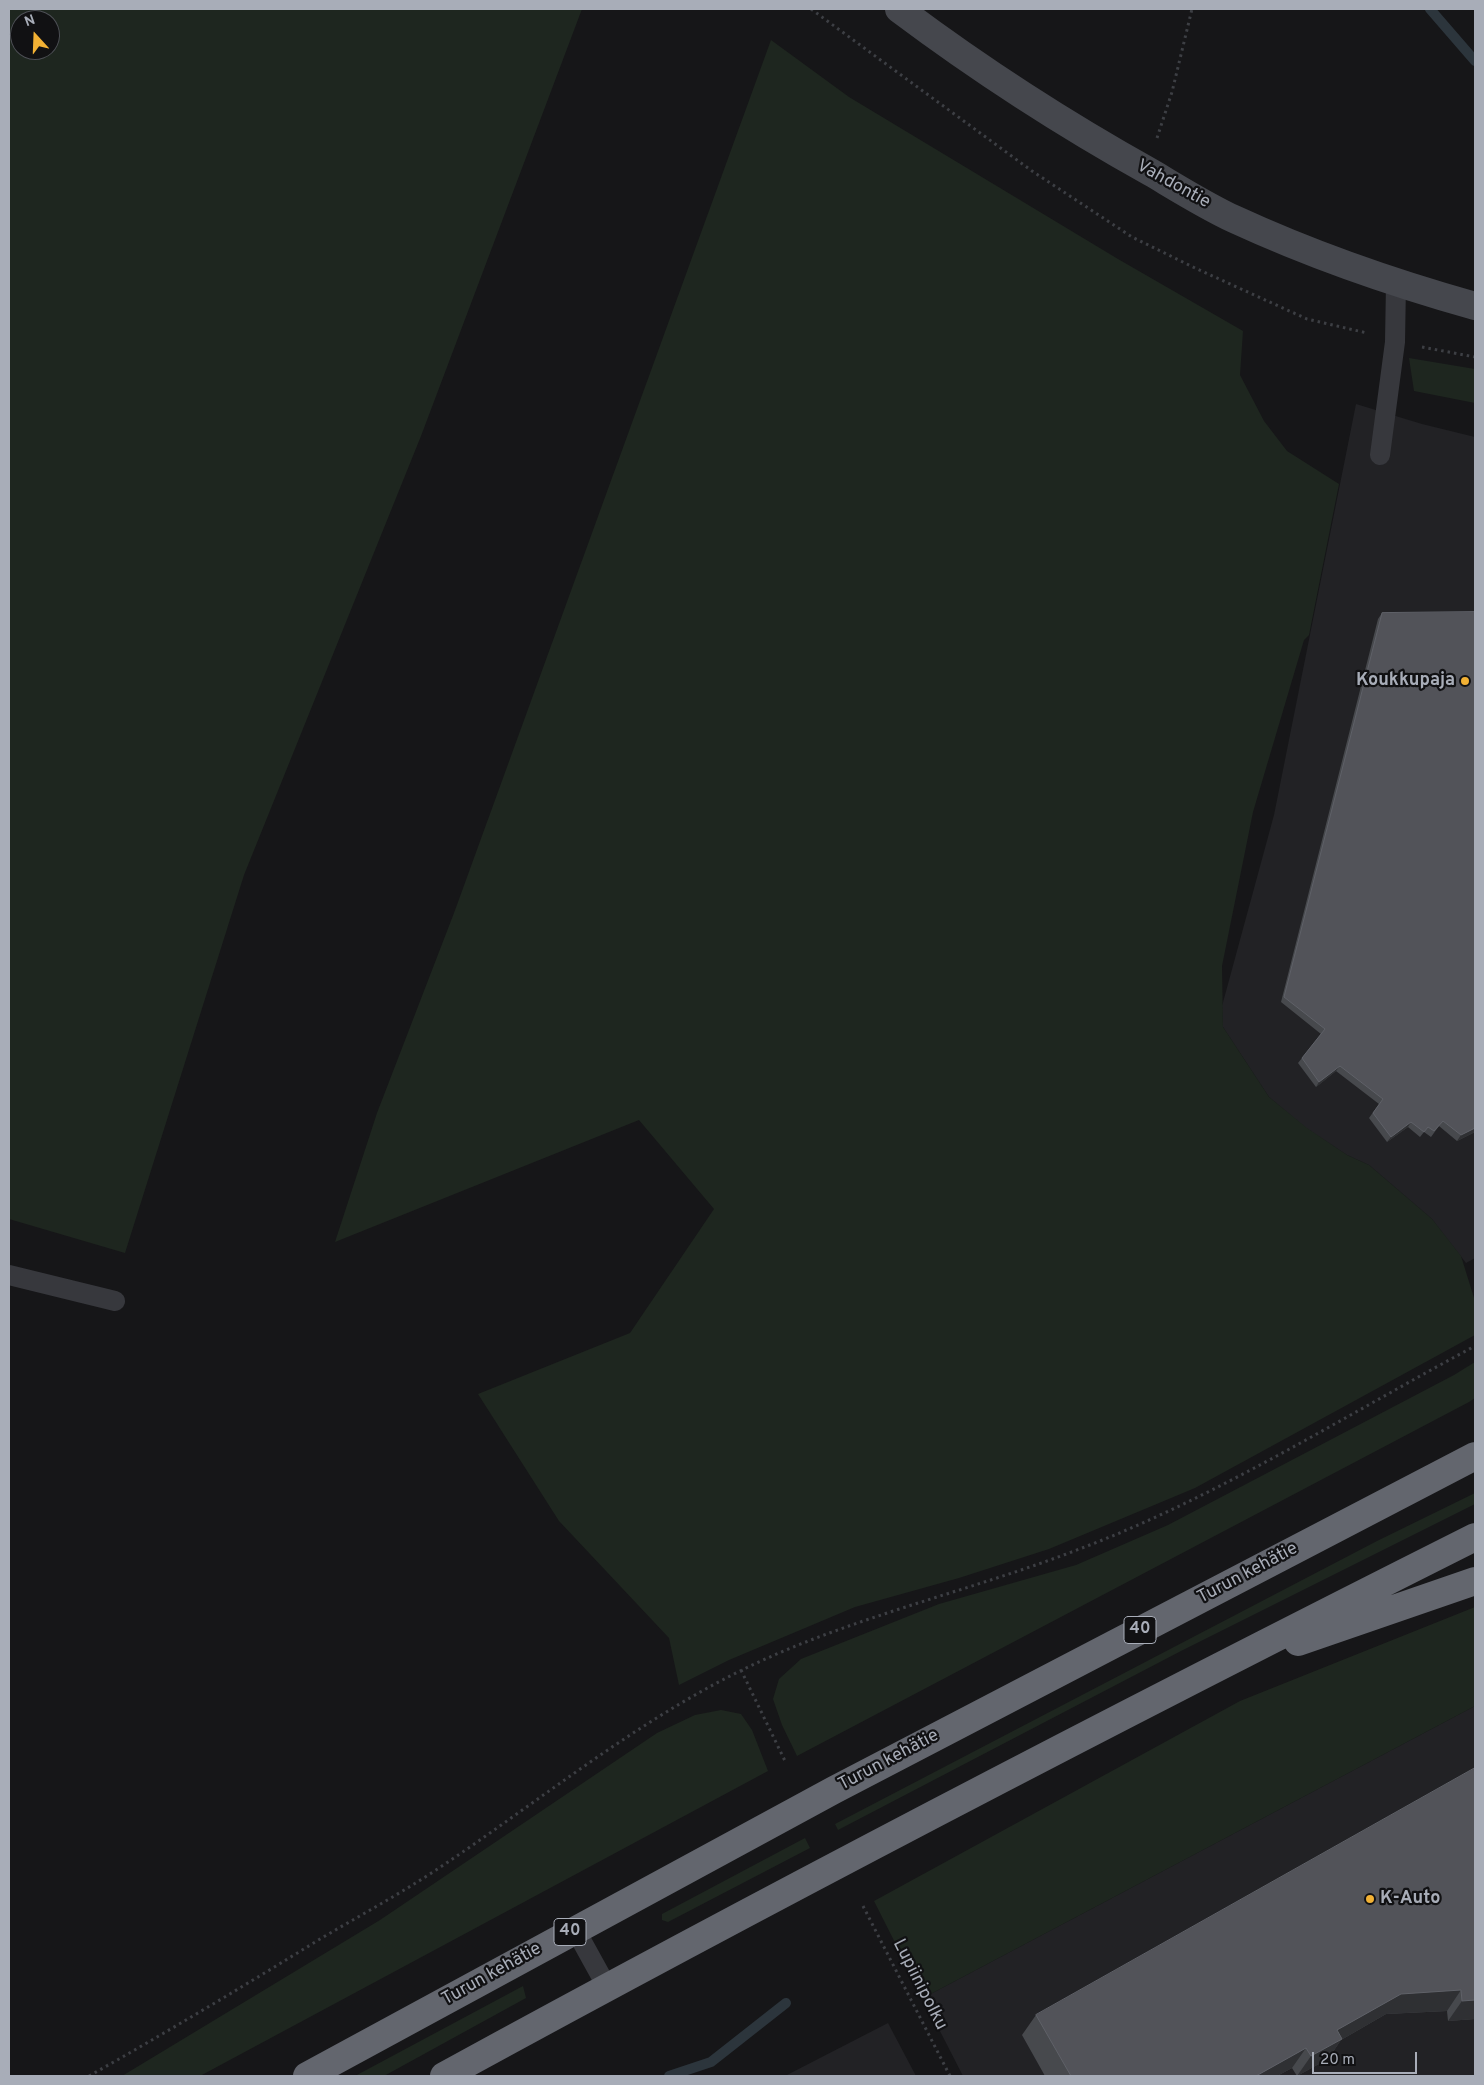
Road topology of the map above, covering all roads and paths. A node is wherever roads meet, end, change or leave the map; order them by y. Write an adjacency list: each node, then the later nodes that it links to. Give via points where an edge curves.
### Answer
1 (811, 9): 7 (path, via 1032,171 1132,237 1307,319)
2 (899, 9): 4 (street, Vahdontie, via 955,50)
3 (1192, 9): 4 (path, via 1172,92)
4 (1146, 170): 5 (street, Vahdontie, via 1233,218 1334,262)
5 (1396, 284): 6 (street, Vahdontie); 7 (lane)
6 (1475, 306)
7 (1395, 342): 8 (path); 9 (lane)
8 (1475, 357)
9 (1380, 455)
10 (9, 1275): 11 (lane)
11 (115, 1301)
12 (1475, 1346): 18 (path, via 1242,1473 1130,1529 1081,1549 819,1637)
13 (1475, 1449): 15 (highway)
14 (1475, 1456): 15 (highway, Turun kehätie / 40)
15 (1446, 1471): 22 (highway, Turun kehätie / 40, via 834,1790)
16 (1475, 1537): 19 (highway)
17 (1475, 1581): 19 (highway)
18 (741, 1670): 20 (path); 24 (path, via 623,1739 434,1871)
19 (1197, 1677): 23 (highway)
20 (786, 1763)
21 (863, 1906): 27 (path, Lupiinipolku)
22 (575, 1930): 23 (lane); 25 (highway, Turun kehätie / 40)
23 (607, 1987): 26 (highway)
24 (89, 2076)
25 (307, 2076)
26 (444, 2076)
27 (950, 2076)

